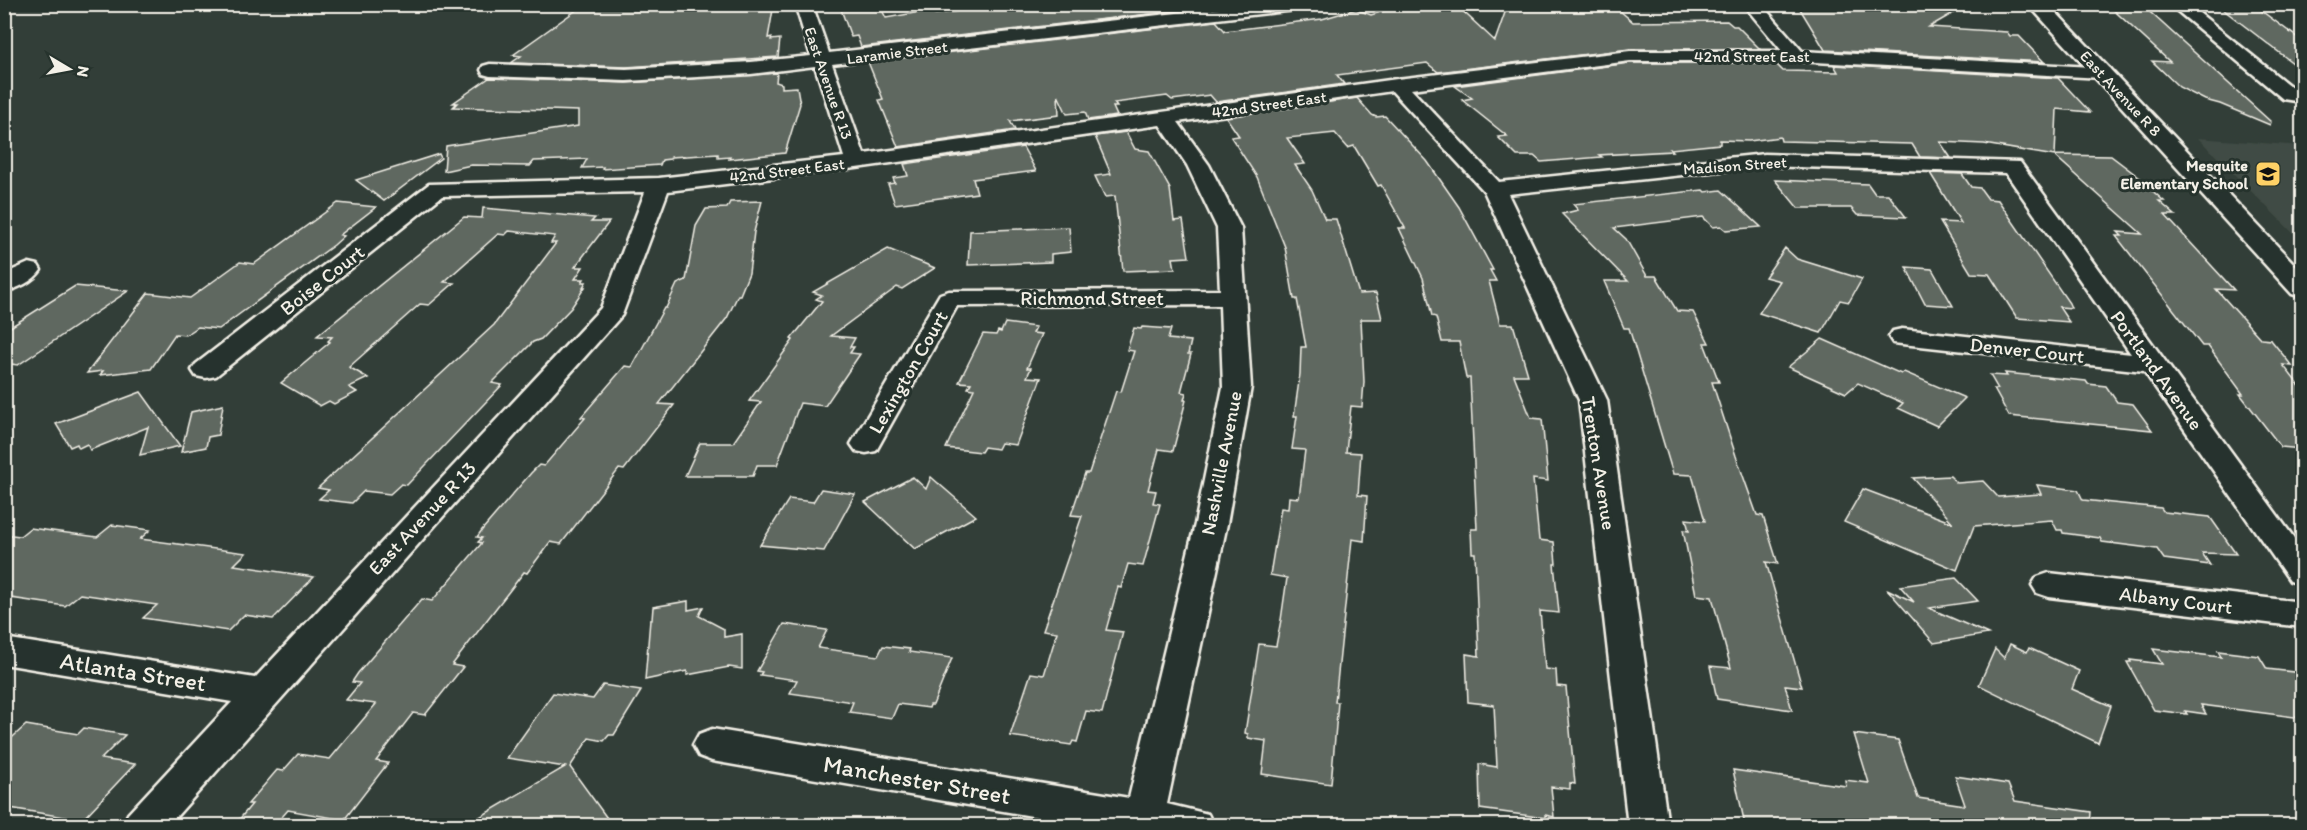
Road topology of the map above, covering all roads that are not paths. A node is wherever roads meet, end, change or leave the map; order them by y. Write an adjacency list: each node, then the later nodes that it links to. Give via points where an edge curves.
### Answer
1 (803, 4): 8 (street, East Avenue R 13)
2 (1304, 4): 6 (street, Laramie Street)
3 (1751, 4): 7 (street)
4 (2037, 4): 10 (street, East Avenue R 8)
5 (2177, 4): 12 (street)
6 (1244, 8): 8 (street, Laramie Street)
7 (1797, 56): 10 (street, 42nd Street East); 11 (street, 42nd Street East, via 1630,56)
8 (820, 61): 9 (street, Laramie Street, via 752,69 626,75); 14 (street, East Avenue R 13)
9 (490, 70)
10 (2102, 72): 21 (street, East Avenue R 8)
11 (1397, 85): 13 (street, 42nd Street East); 18 (street, Trenton Avenue)
12 (2296, 96)
13 (1166, 119): 14 (street, 42nd Street East); 22 (street, Nashville Avenue, via 1198,165 1229,228)
14 (856, 162): 16 (street, 42nd Street East)
15 (2012, 167): 18 (street, Madison Street, via 1765,160); 25 (street, Portland Avenue)
16 (659, 185): 17 (street, 42nd Street East); 32 (street, East Avenue R 13, via 613,310)
17 (437, 189): 26 (street, Boise Court)
18 (1494, 189): 37 (street, Trenton Avenue, via 1593,400)
19 (4, 267): 20 (street, via 29,270)
20 (4, 285)
21 (2302, 288)
22 (1234, 297): 23 (street, Richmond Street); 34 (street, Nashville Avenue, via 1237,387 1211,524)
23 (949, 299): 27 (street, Lexington Court)
24 (1902, 337): 25 (street, Denver Court)
25 (2153, 364): 28 (street, Portland Avenue)
26 (206, 370)
27 (866, 444)
28 (2302, 573)
29 (2049, 585): 30 (street, Albany Court)
30 (2302, 615)
31 (4, 651): 32 (street, Atlanta Street)
32 (261, 693): 35 (street, East Avenue R 13)
33 (712, 745): 34 (street, Manchester Street)
34 (1144, 818): 36 (street, Manchester Street)
35 (142, 825)
36 (1194, 825)
37 (1648, 825)

